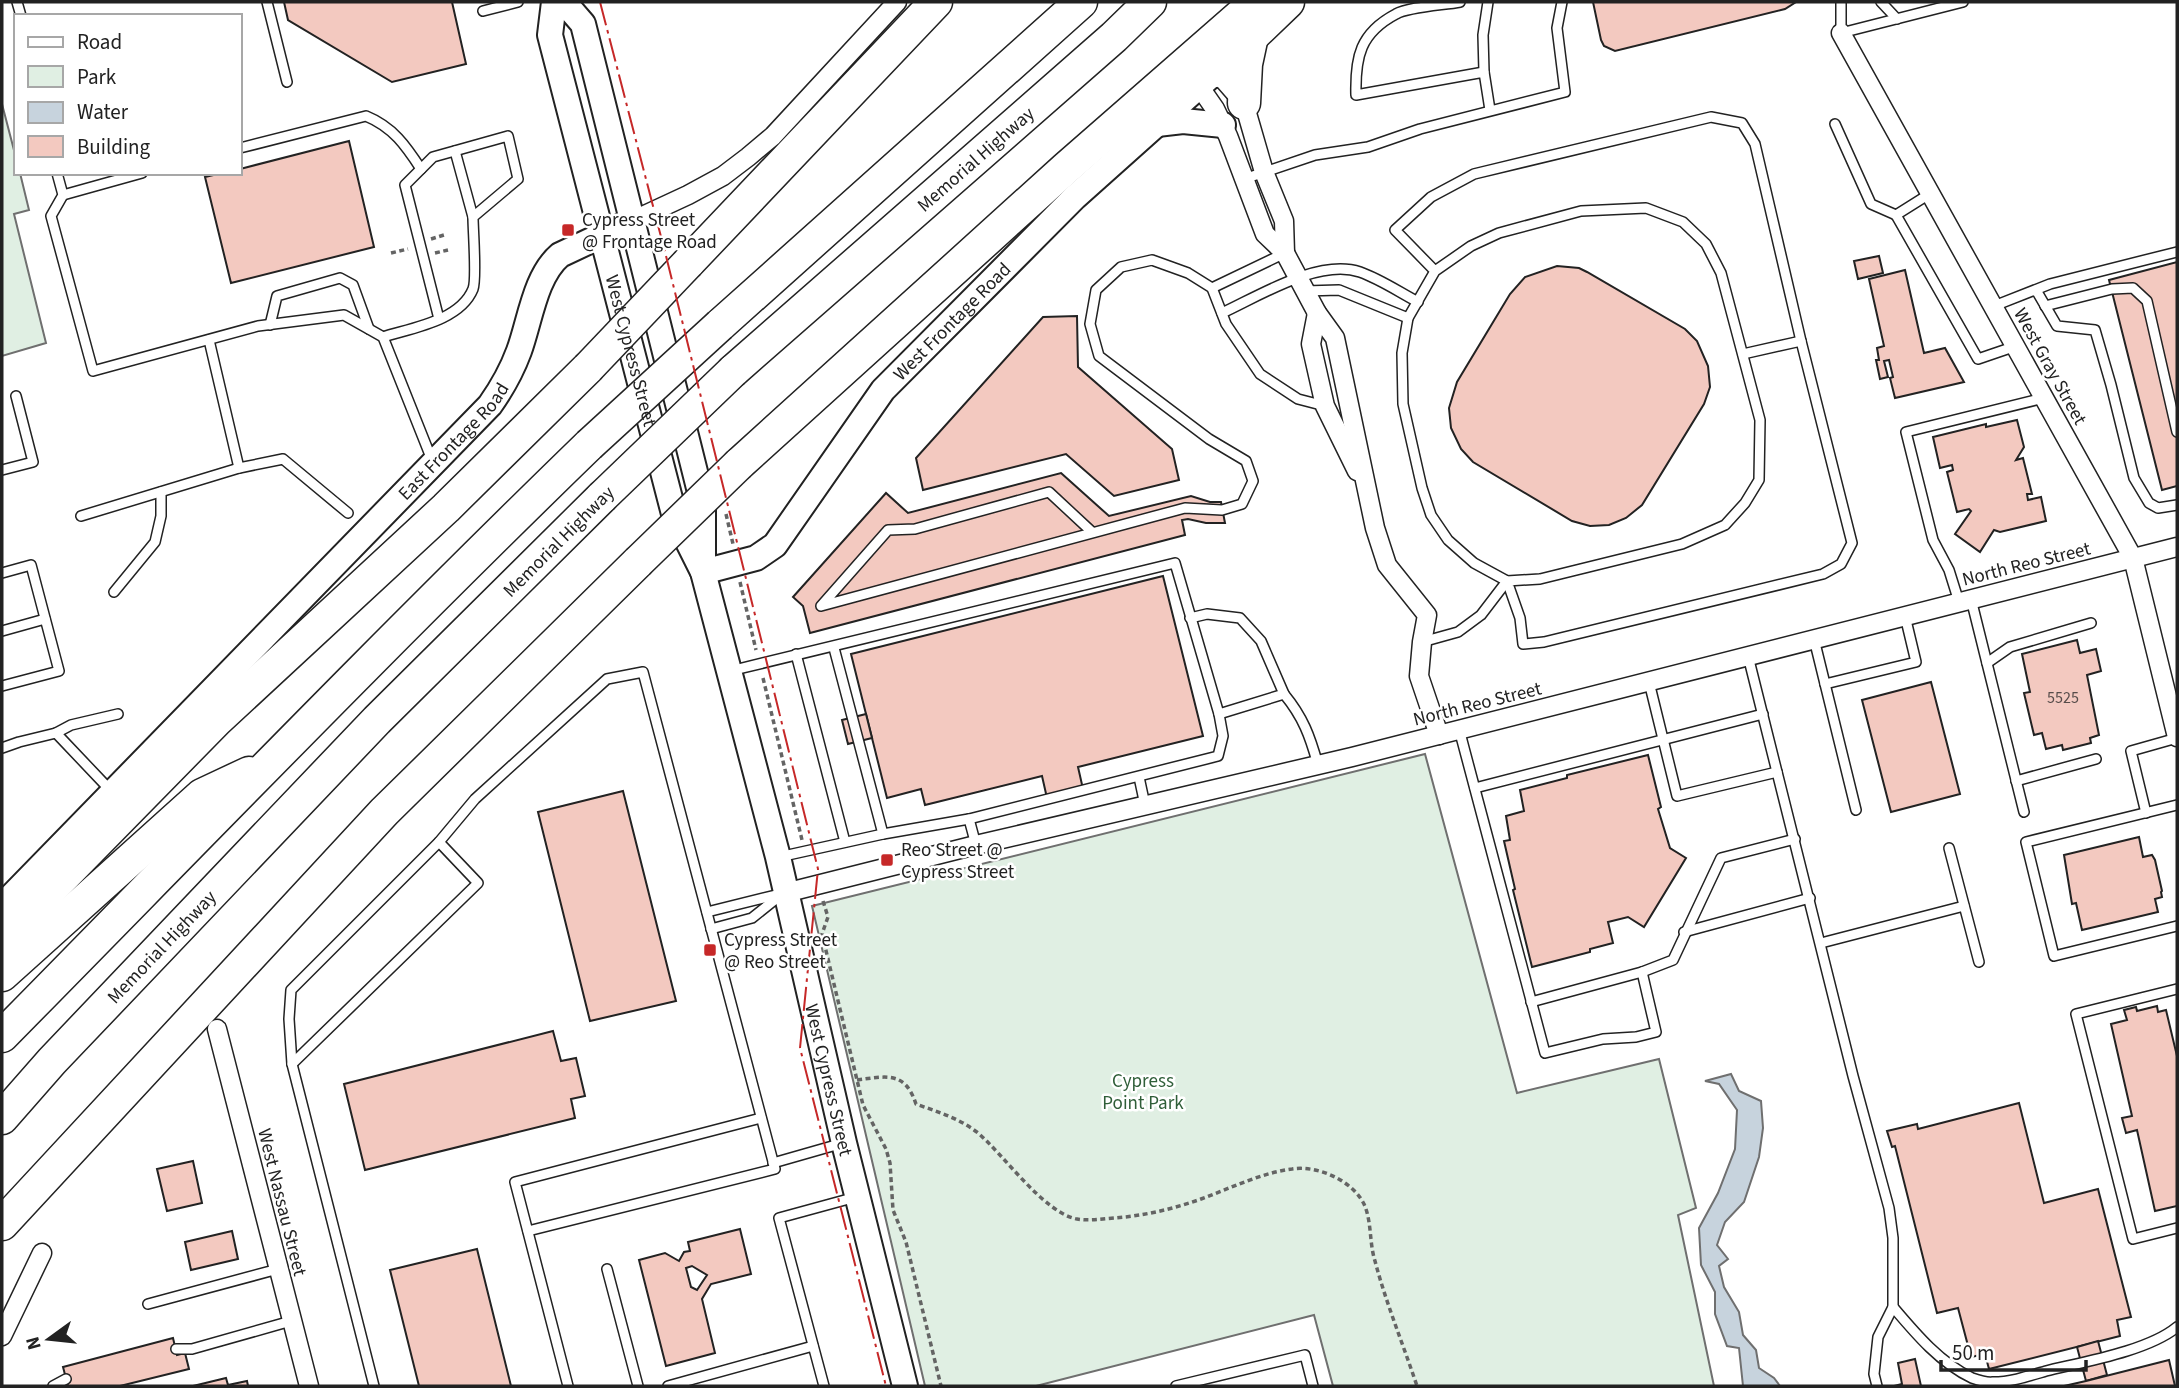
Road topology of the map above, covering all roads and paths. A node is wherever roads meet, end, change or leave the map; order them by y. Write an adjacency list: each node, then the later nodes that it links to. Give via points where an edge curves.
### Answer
1 (267, 2): 23 (lane)
2 (518, 2): 17 (lane)
3 (554, 2): 41 (street, West Cypress Street, via 550,35)
4 (564, 2): 39 (street, West Cypress Street, via 583,24)
5 (897, 2): 39 (street, East Frontage Road, via 765,143 723,176)
6 (936, 2): 146 (highway, bridge, via 588,368 446,508 216,721)
7 (1081, 2): 116 (highway, bridge, via 589,445)
8 (1150, 2): 157 (highway, Memorial Highway, bridge, via 733,371 602,497 349,748)
9 (1256, 2): 162 (highway, bridge, via 1017,212 638,562 384,811)
10 (1288, 2): 20 (highway)
11 (1460, 2): 21 (lane, via 1397,13 1364,38 1355,72 1356,95)
12 (1488, 2): 21 (lane)
13 (1562, 2): 24 (lane, via 1557,28 1565,92)
14 (1841, 2): 19 (lane)
15 (1881, 2): 18 (lane)
16 (1963, 2): 18 (lane)
17 (483, 11)
18 (1896, 19): 19 (lane)
19 (1841, 33): 35 (street, West Gray Street)
20 (1252, 36): 22 (highway); 25 (highway)
21 (1484, 72): 24 (lane)
22 (1207, 79): 25 (street); 25 (street); 26 (street, West Frontage Road)
23 (287, 82)
24 (1490, 110): 31 (lane)
25 (1233, 114): 26 (street); 31 (street); 34 (street)
26 (1157, 124): 83 (street, West Frontage Road, via 1075,197 883,390 775,545 756,558)
27 (1835, 124): 37 (lane, via 1871,204)
28 (242, 147): 30 (lane, via 366,116 400,136)
29 (455, 151): 30 (lane, via 433,157); 38 (lane); 38 (lane, via 508,136 518,179)
30 (421, 169): 59 (lane, via 405,185)
31 (1264, 172): 34 (lane); 47 (street, via 1284,221)
32 (58, 175): 36 (lane)
33 (135, 175): 36 (lane)
34 (1244, 179): 47 (street, via 1265,234)
35 (1931, 193): 37 (lane); 54 (street, West Gray Street)
36 (63, 195): 63 (lane, via 51,216 93,370)
37 (1896, 215): 65 (lane, via 1978,359)
38 (473, 217): 59 (lane, via 474,288 457,309)
39 (632, 221): 41 (street, East Frontage Road); 83 (street, West Cypress Street, via 703,504)
40 (444, 235): 42 (path)
41 (603, 236): 71 (street, East Frontage Road, via 551,262 504,385); 83 (street, West Cypress Street, via 674,514)
42 (429, 239)
43 (408, 249): 46 (path)
44 (448, 250): 48 (path)
45 (2177, 252): 52 (lane)
46 (391, 253)
47 (1285, 253): 50 (street); 51 (lane)
48 (433, 254)
49 (1435, 271): 53 (lane); 64 (lane, via 1395,230 1431,197 1474,174 1711,117 1742,123 1755,144); 66 (lane, via 1499,233 1581,211 1646,208 1683,222 1706,244 1721,272)
50 (1302, 284): 53 (lane, via 1336,268 1359,272); 56 (lane); 57 (street); 58 (lane, via 1339,290)
51 (1212, 288): 56 (lane); 79 (lane, via 1152,260 1121,267 1096,290 1090,324 1099,356 1209,439 1246,461 1254,481 1242,504 1222,510 1185,508)
52 (2036, 290): 54 (lane); 55 (lane)
53 (1418, 302): 58 (lane)
54 (1994, 306): 65 (street, West Gray Street)
55 (2045, 306): 70 (lane, via 2112,289 2133,288 2147,301); 76 (lane, via 2057,326 2095,330 2134,478 2149,503 2158,508)
56 (1222, 313): 69 (lane, via 1260,373 1298,399)
57 (1317, 313): 69 (street, via 1311,344); 75 (street, via 1335,338)
58 (1408, 318): 84 (lane, via 1402,353 1403,404 1431,515 1448,541 1474,563)
59 (439, 319): 62 (lane)
60 (270, 325): 61 (lane, via 344,315); 61 (lane, via 277,296 340,278 353,285); 63 (lane)
61 (369, 329): 62 (lane)
62 (383, 337): 71 (lane)
63 (209, 340): 72 (lane)
64 (1801, 341): 66 (lane); 84 (lane, via 1852,543 1841,564 1823,574 1523,644)
65 (2016, 346): 68 (street, West Gray Street)
66 (1743, 354): 84 (lane, via 1760,420 1759,480 1724,525 1682,544 1541,579)
67 (16, 396): 73 (lane, via 33,462)
68 (2044, 398): 81 (street, West Gray Street); 87 (lane, via 1906,432 1933,540)
69 (1325, 407): 75 (street)
70 (2177, 432)
71 (434, 464): 122 (street, East Frontage Road)
72 (239, 468): 74 (lane); 77 (lane, via 283,459)
73 (2, 470)
74 (161, 492): 78 (lane); 86 (lane, via 155,542)
75 (1369, 495): 94 (street, via 1387,565 1427,615)
76 (2177, 505)
77 (348, 513)
78 (81, 516)
79 (1092, 532): 79 (lane, via 1027,550 821,606 888,530 915,529 1049,492)
80 (2177, 547): 81 (street, North Reo Street)
81 (2133, 558): 87 (street, North Reo Street); 112 (street, West Gray Street)
82 (2, 572): 90 (lane, via 31,565)
83 (703, 572): 100 (street, West Cypress Street)
84 (1507, 580): 94 (lane, via 1481,615 1458,632)
85 (741, 590): 96 (path)
86 (114, 592)
87 (1965, 600): 88 (street, North Reo Street); 99 (lane)
88 (1905, 616): 93 (street, North Reo Street); 103 (lane, via 1916,662)
89 (1190, 618): 95 (lane, via 1175,563); 105 (lane, via 1208,614 1240,618 1261,641); 107 (lane)
90 (46, 619): 92 (lane); 104 (lane, via 59,671)
91 (2091, 623): 99 (lane, via 2010,647)
92 (2, 631)
93 (1814, 639): 98 (street, North Reo Street); 103 (lane)
94 (1422, 642): 111 (street, via 1419,676)
95 (834, 648): 97 (lane); 129 (lane)
96 (756, 651)
97 (796, 654): 100 (lane); 133 (lane)
98 (1748, 656): 102 (street, North Reo Street); 108 (lane)
99 (1987, 663): 120 (lane)
100 (729, 672): 136 (street, West Cypress Street)
101 (762, 676): 131 (path)
102 (1649, 681): 109 (street, North Reo Street); 113 (lane)
103 (1825, 684): 125 (lane)
104 (2, 686)
105 (1284, 694): 107 (lane); 117 (lane, via 1309,732)
106 (118, 714): 110 (lane)
107 (1219, 714): 119 (lane, via 1223,736 1217,757)
108 (1763, 714): 113 (lane); 118 (lane)
109 (1459, 729): 111 (street, North Reo Street); 121 (lane)
110 (57, 733): 114 (lane); 122 (lane)
111 (1439, 735): 117 (street, North Reo Street)
112 (2177, 738): 127 (lane, via 2131,751)
113 (1663, 740): 118 (lane, via 1677,796); 121 (lane)
114 (2, 748)
115 (2096, 759): 120 (lane)
116 (266, 765): 150 (highway, via 202,795); 154 (highway)
117 (1318, 765): 123 (street, North Reo Street)
118 (1777, 772): 130 (lane)
119 (1139, 777): 123 (lane); 128 (lane)
120 (2016, 781): 126 (lane)
121 (1475, 788): 152 (lane)
122 (113, 792): 139 (street, East Frontage Road)
123 (1145, 805): 134 (street, North Reo Street)
124 (2177, 805): 127 (lane)
125 (1856, 810)
126 (2024, 812)
127 (2146, 813): 143 (lane, via 2026,842 2054,956)
128 (969, 819): 129 (lane); 134 (lane)
129 (883, 834): 133 (lane)
130 (1795, 839): 138 (lane); 145 (lane, via 1721,858)
131 (802, 841)
132 (439, 842): 141 (lane, via 475,799 607,679 643,672); 155 (lane, via 291,990); 155 (lane, via 478,883)
133 (845, 842): 136 (lane)
134 (976, 845): 137 (street, North Reo Street)
135 (1949, 848): 140 (lane)
136 (778, 857): 137 (street, West Cypress Street)
137 (784, 893): 141 (lane); 144 (lane, via 752,918); 159 (street, West Cypress Street)
138 (1810, 898): 145 (lane); 147 (lane)
139 (2, 906)
140 (1964, 906): 147 (lane); 148 (lane)
141 (707, 912): 144 (lane)
142 (828, 917): 156 (path, via 822,934)
143 (2177, 926)
144 (711, 929): 158 (lane)
145 (1684, 932): 149 (lane, via 1673,960)
146 (2, 939)
147 (1821, 943): 169 (lane, via 1889,1208)
148 (1979, 962)
149 (1642, 972): 152 (lane); 152 (lane, via 1656,1032 1545,1054)
150 (2, 975)
151 (2177, 989): 163 (lane, via 2076,1014 2133,1239)
152 (1531, 1002)
153 (216, 1028): 166 (street, West Nassau Street)
154 (2, 1036)
155 (292, 1064): 178 (lane)
156 (857, 1080): 184 (path, via 863,1105 890,1163 893,1210 906,1242); 187 (path, via 900,1079 911,1088 916,1104 956,1118 978,1133 1042,1197 1074,1219 1138,1216 1294,1168 1337,1178 1363,1202 1373,1257)
157 (2, 1118)
158 (761, 1118): 160 (lane); 164 (lane, via 515,1182)
159 (844, 1143): 160 (lane); 161 (street, West Cypress Street)
160 (773, 1163): 164 (lane, via 775,1169)
161 (858, 1196): 173 (lane, via 779,1218); 183 (street, West Cypress Street)
162 (2, 1224)
163 (2177, 1228)
164 (528, 1231): 179 (lane)
165 (43, 1253): 172 (street)
166 (278, 1269): 168 (lane); 170 (street, West Nassau Street)
167 (607, 1269): 180 (lane)
168 (148, 1304)
169 (1893, 1307): 171 (lane, via 1946,1361 1990,1383 2151,1343); 188 (lane, via 1878,1337)
170 (292, 1321): 174 (lane, via 192,1349); 176 (street, West Nassau Street)
171 (2177, 1327)
172 (2, 1336)
173 (813, 1346): 181 (lane); 182 (lane)
174 (176, 1349)
175 (66, 1379): 177 (lane)
176 (306, 1384)
177 (53, 1386)
178 (374, 1386)
179 (568, 1386)
180 (638, 1386)
181 (668, 1386)
182 (824, 1386)
183 (905, 1386)
184 (941, 1386)
185 (1175, 1386): 186 (lane, via 1305,1355)
186 (1313, 1386)
187 (1417, 1386)
188 (1877, 1386)

